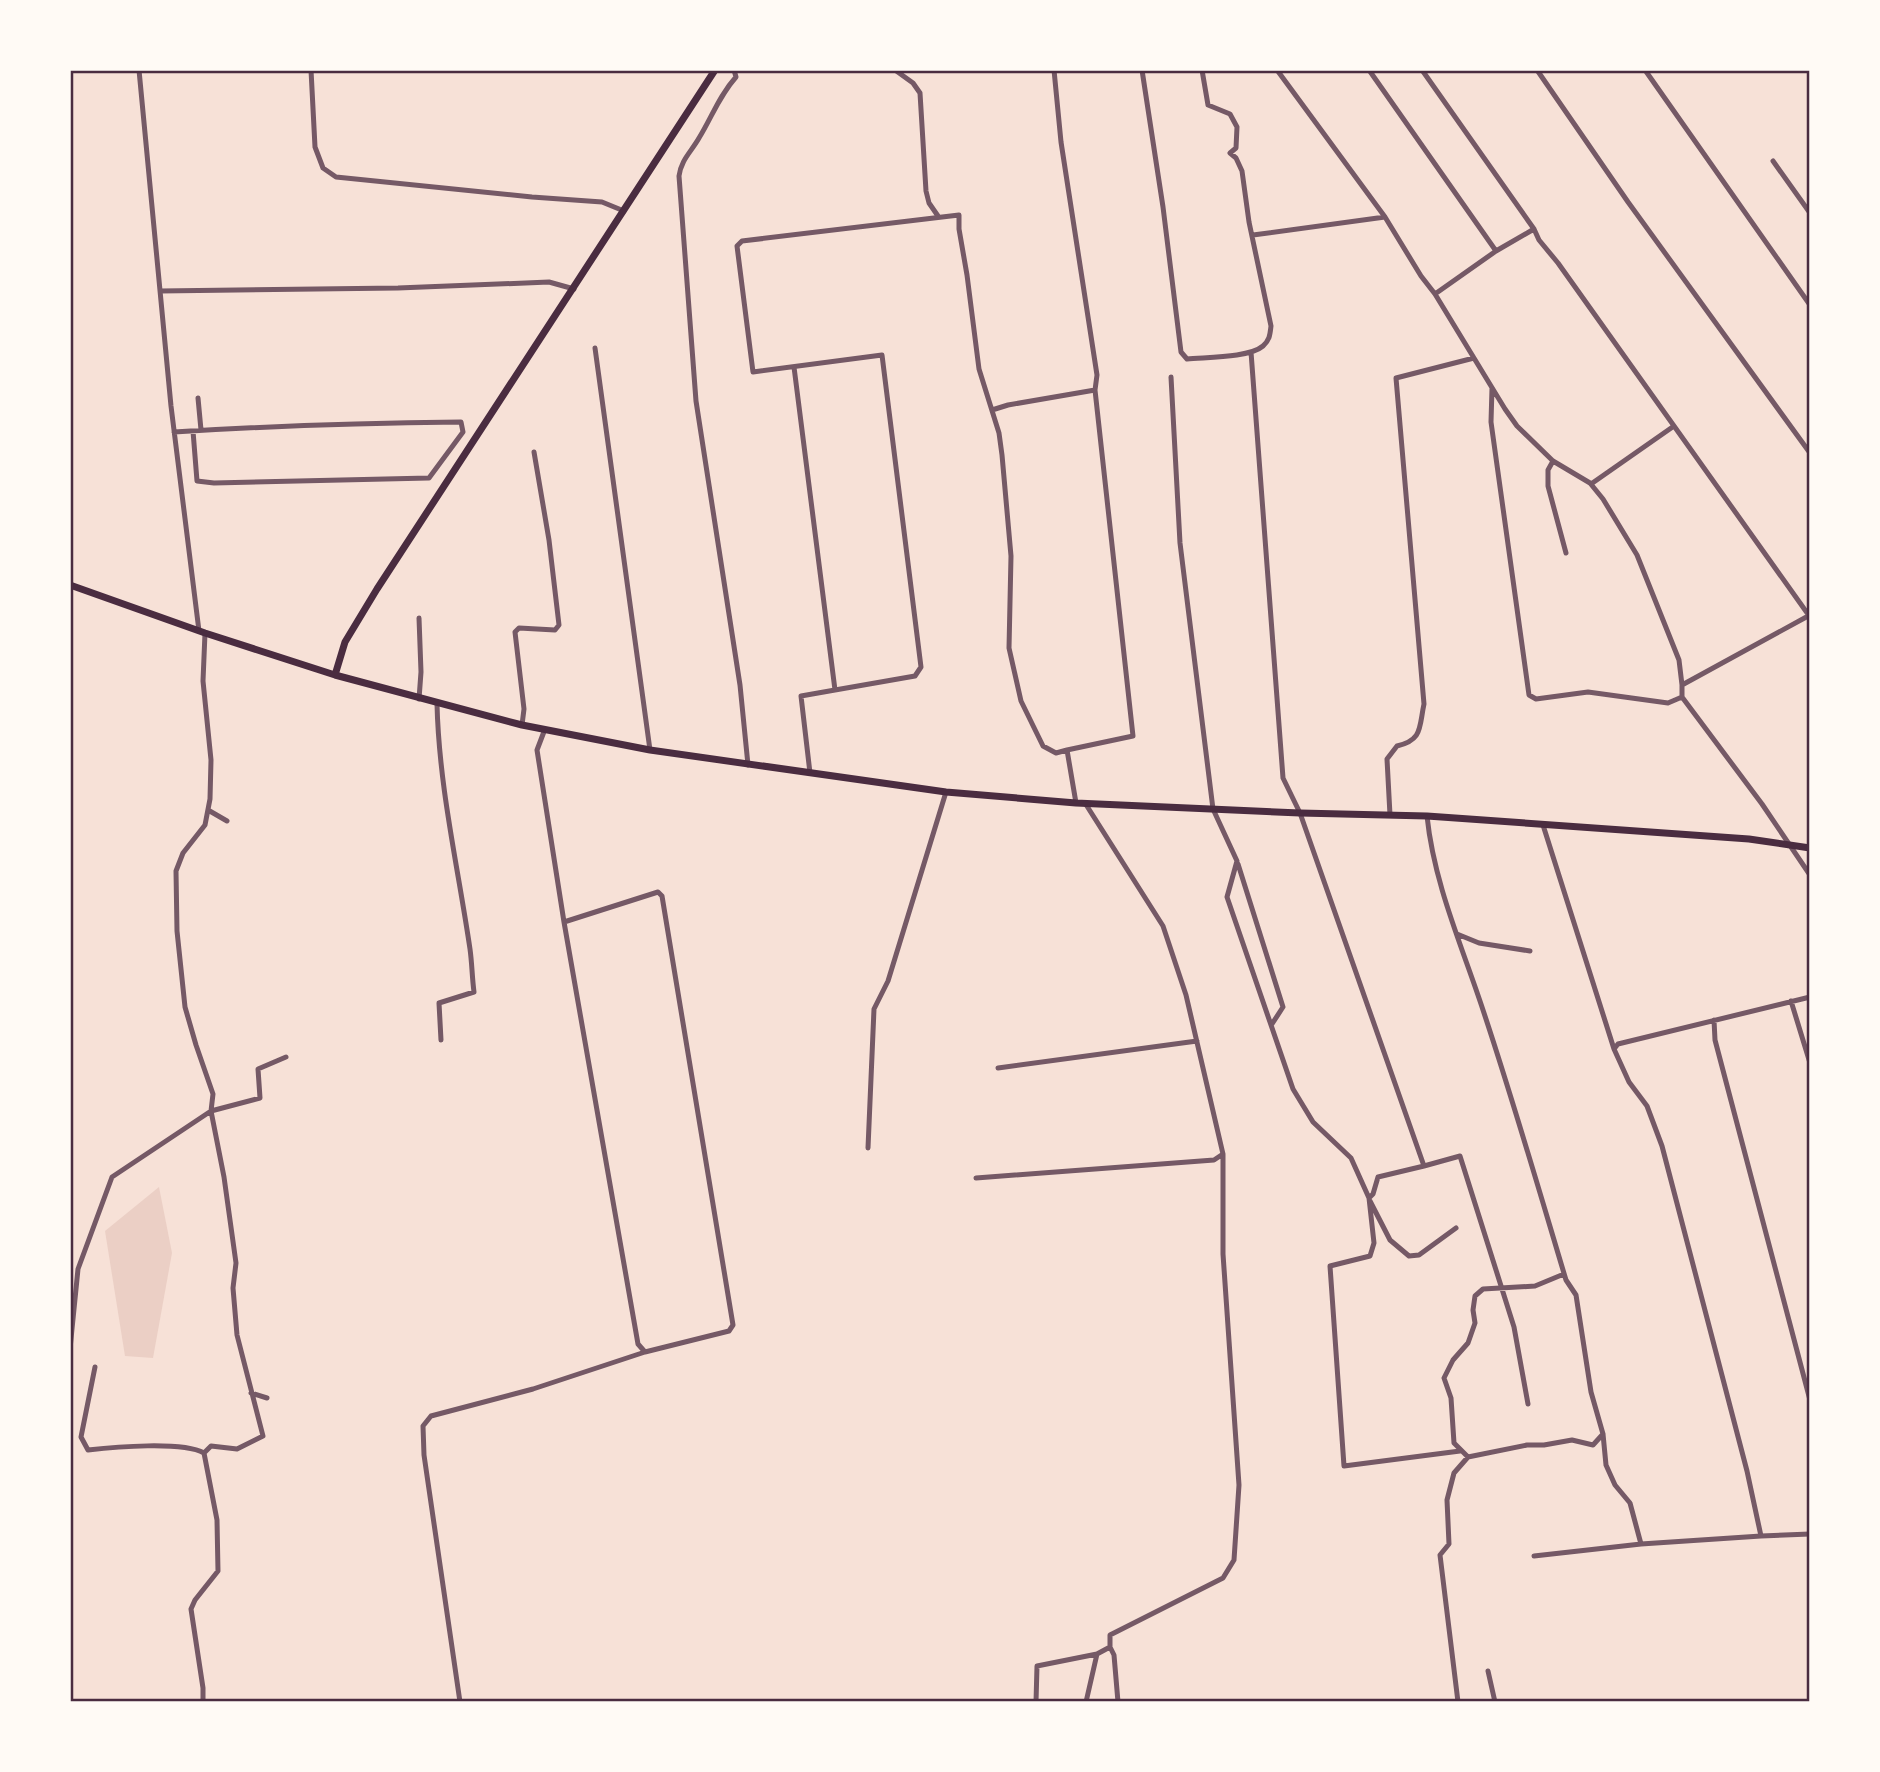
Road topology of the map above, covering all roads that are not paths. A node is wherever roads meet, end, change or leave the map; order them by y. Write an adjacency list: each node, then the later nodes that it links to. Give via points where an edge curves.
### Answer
1 (139, 70): 23 (street)
2 (311, 70): 15 (street, via 315,146 323,168 336,177 602,202)
3 (715, 70): 15 (main road)
4 (734, 70): 58 (street, via 736,77 680,164 679,176 696,401)
5 (895, 70): 17 (street, via 920,93 926,191)
6 (1054, 70): 32 (street, via 1097,375)
7 (1142, 70): 27 (street, via 1181,352 1187,359)
8 (1202, 70): 20 (street, via 1208,105 1230,114 1237,127 1236,148 1230,153 1242,171)
9 (1277, 70): 18 (street)
10 (1369, 70): 21 (street)
11 (1422, 70): 19 (street)
12 (1537, 70): 40 (street)
13 (1645, 70): 25 (street)
14 (1773, 162): 16 (street)
15 (624, 211): 22 (main road)
16 (1810, 213)
17 (938, 216): 29 (street, via 742,241 737,246 753,372); 34 (street, via 959,215 979,369)
18 (1385, 217): 20 (street); 24 (street)
19 (1534, 229): 21 (street); 35 (street)
20 (1253, 235): 27 (street, via 1271,326 1269,339)
21 (1496, 250): 24 (street)
22 (574, 289): 23 (street, via 549,282); 48 (main road, via 377,589 345,642)
23 (160, 291): 38 (street)
24 (1436, 294): 28 (street)
25 (1810, 305)
26 (595, 348): 56 (street)
27 (1251, 352): 64 (street, via 1283,778)
28 (1474, 358): 31 (street); 65 (street, via 1396,378 1424,704 1419,734 1396,746 1387,759)
29 (794, 367): 50 (street); 50 (street, via 882,355 921,667 915,676)
30 (1171, 377): 62 (street, via 1180,543)
31 (1492, 388): 41 (street, via 1517,426); 51 (street, via 1491,422 1528,695 1536,699 1588,692 1668,703)
32 (1095, 390): 34 (street); 57 (street, via 1133,736)
33 (198, 398): 36 (street)
34 (992, 410): 57 (street, via 1002,455 1011,556 1009,648 1021,701 1043,746 1056,753)
35 (1674, 426): 42 (street); 45 (street)
36 (201, 430): 37 (street); 37 (street, via 461,422 463,432 429,478 214,483 197,481)
37 (193, 431): 38 (street)
38 (174, 432): 47 (street)
39 (534, 452): 54 (street, via 559,625 555,630 519,628 514,632)
40 (1810, 453)
41 (1553, 461): 42 (street); 43 (street, via 1548,486)
42 (1591, 484): 49 (street, via 1637,555 1679,660)
43 (1566, 553)
44 (70, 585): 47 (main road)
45 (1810, 616): 49 (street)
46 (419, 618): 52 (street)
47 (202, 632): 48 (main road); 63 (street, via 211,760)
48 (335, 675): 52 (main road)
49 (1682, 685): 51 (street)
50 (835, 690): 59 (street, via 801,696)
51 (1682, 697): 69 (street)
52 (419, 699): 53 (main road)
53 (437, 704): 54 (main road); 80 (street, via 443,784 474,992 439,1003)
54 (522, 725): 55 (main road)
55 (545, 729): 56 (main road); 73 (street, via 537,750)
56 (650, 750): 58 (main road)
57 (1067, 750): 61 (street)
58 (748, 765): 59 (main road)
59 (810, 773): 60 (main road)
60 (946, 792): 61 (main road); 87 (street, via 888,981 874,1009)
61 (1080, 803): 62 (main road); 81 (street, via 1163,926)
62 (1213, 809): 64 (main road); 71 (street)
63 (208, 810): 67 (street); 86 (street, via 205,825 183,853 176,871 176,895 185,1007 213,1094)
64 (1300, 813): 65 (main road); 89 (street)
65 (1390, 815): 66 (main road)
66 (1427, 816): 68 (main road); 74 (street, via 1430,851)
67 (227, 821)
68 (1544, 825): 69 (main road); 82 (street)
69 (1791, 846): 70 (main road); 72 (street)
70 (1810, 848)
71 (1237, 861): 79 (street, via 1227,897); 79 (street, via 1283,1007)
72 (1810, 875)
73 (564, 922): 96 (street, via 638,1345); 96 (street, via 658,892 664,901 733,1325 723,1333)
74 (1457, 934): 75 (street, via 1479,943); 93 (street, via 1522,1127)
75 (1530, 951)
76 (1810, 997): 77 (street)
77 (1791, 1001): 78 (street); 84 (street)
78 (1714, 1020): 82 (street, via 1618,1044); 100 (street, via 1715,1040)
79 (1272, 1024): 91 (street, via 1293,1089 1313,1122 1351,1158)
80 (441, 1040)
81 (1197, 1041): 85 (street); 88 (street)
82 (1614, 1049): 107 (street, via 1629,1082 1647,1106 1662,1146)
83 (286, 1057): 86 (street, via 258,1069 260,1098)
84 (1810, 1063)
85 (998, 1068)
86 (211, 1111): 95 (street, via 112,1177 78,1269); 98 (street, via 236,1263 237,1335)
87 (868, 1148)
88 (1223, 1154): 90 (street, via 1214,1160); 110 (street, via 1223,1254 1239,1485 1234,1560 1223,1578 1110,1635)
89 (1424, 1166): 91 (street, via 1378,1177); 94 (street, via 1460,1156)
90 (976, 1178)
91 (1369, 1198): 92 (street, via 1390,1240 1409,1256 1419,1255); 103 (street, via 1374,1243 1370,1256 1331,1266 1344,1466)
92 (1456, 1228)
93 (1564, 1274): 94 (street, via 1535,1286); 102 (street, via 1576,1295 1591,1392)
94 (1503, 1288): 101 (street); 103 (street, via 1483,1289 1475,1296 1475,1323 1468,1343 1444,1378 1451,1398 1454,1443)
95 (70, 1349)
96 (645, 1352): 114 (street, via 432,1416 423,1426)
97 (95, 1367): 104 (street, via 81,1437 88,1450 195,1448)
98 (251, 1393): 99 (street); 104 (street, via 263,1436 237,1449 211,1446)
99 (267, 1398)
100 (1810, 1400)
101 (1528, 1404)
102 (1603, 1434): 105 (street, via 1593,1445 1572,1440); 108 (street, via 1606,1465 1630,1503)
103 (1460, 1451): 105 (street)
104 (204, 1453): 113 (street, via 217,1520 218,1571 191,1609)
105 (1468, 1457): 118 (street, via 1454,1474 1447,1500 1449,1544 1440,1555)
106 (1810, 1534): 107 (street)
107 (1761, 1536): 108 (street)
108 (1641, 1544): 109 (street)
109 (1534, 1556)
110 (1110, 1647): 111 (street); 117 (street)
111 (1097, 1654): 115 (street, via 1037,1665); 116 (street)
112 (1488, 1671): 119 (street)
113 (203, 1702)
114 (460, 1702)
115 (1036, 1702)
116 (1086, 1702)
117 (1118, 1702)
118 (1458, 1702)
119 (1495, 1702)

